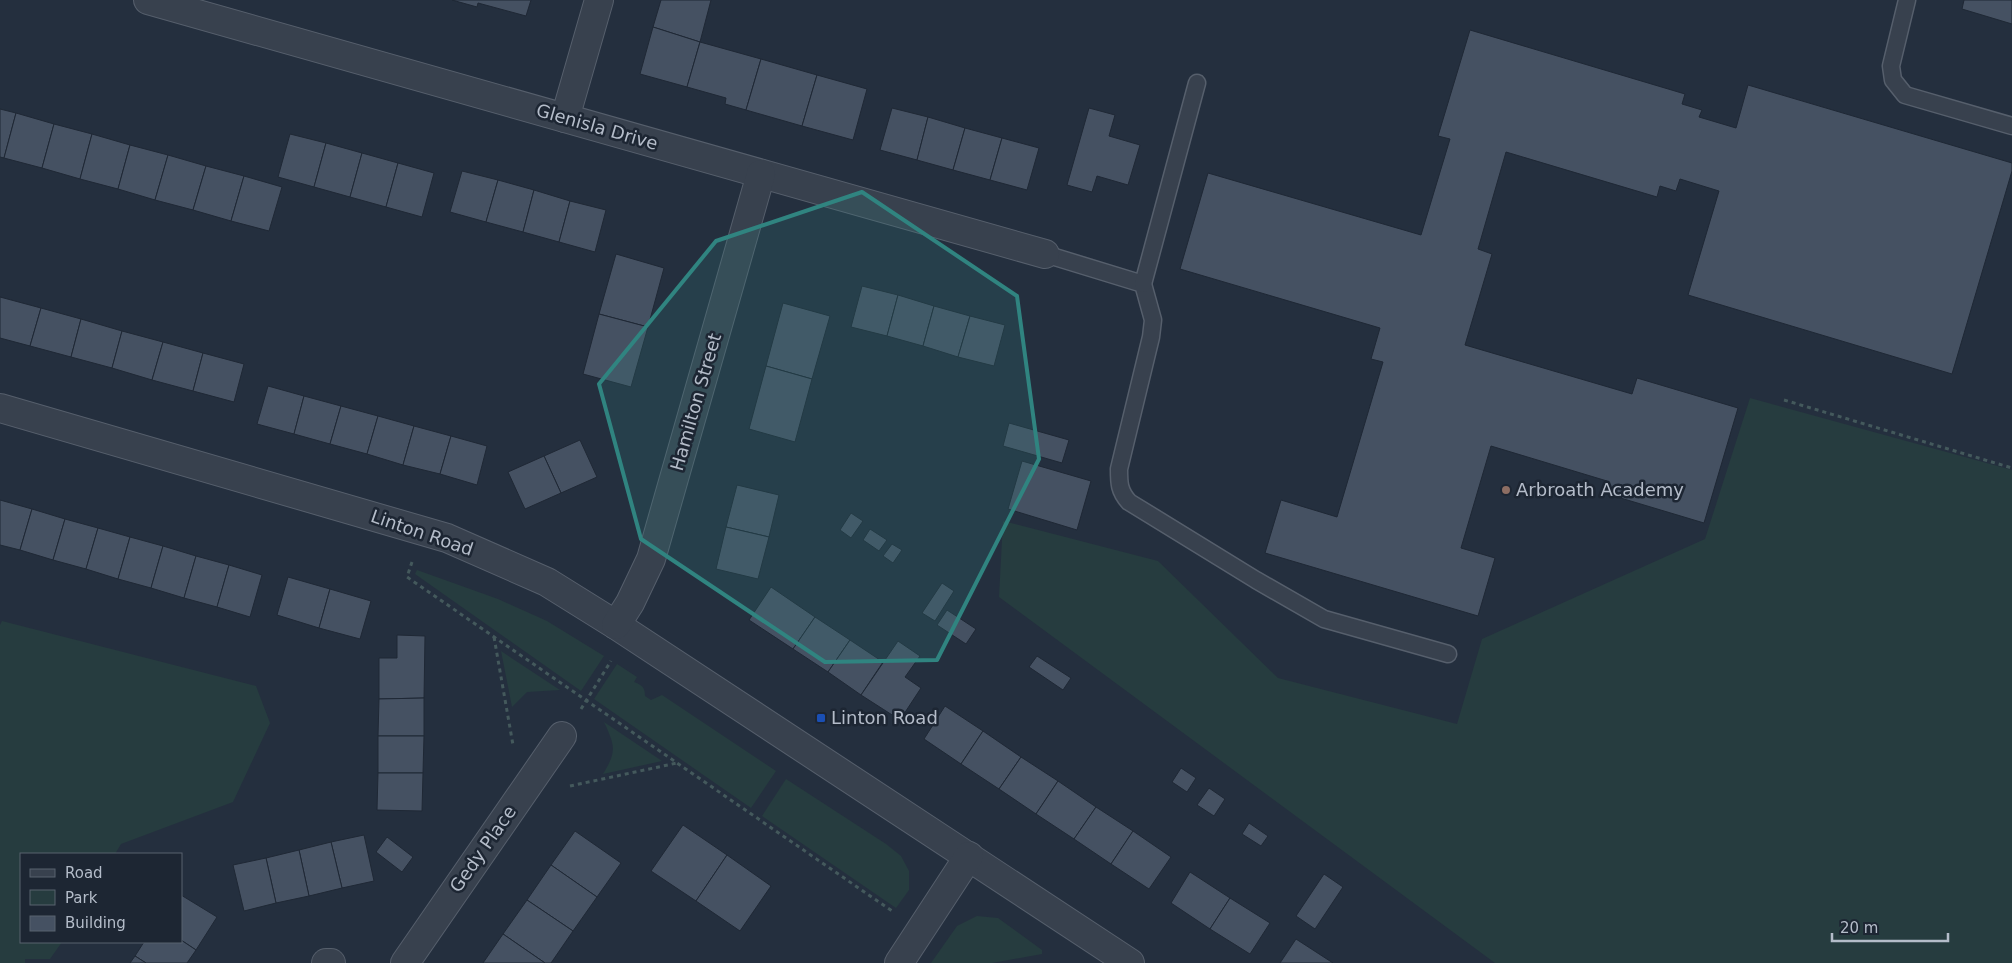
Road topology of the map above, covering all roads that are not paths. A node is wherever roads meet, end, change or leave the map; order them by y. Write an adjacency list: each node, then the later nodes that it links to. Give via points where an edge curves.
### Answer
1 (148, 0): 5 (street, Glenisla Drive)
2 (599, 0): 5 (street)
3 (1907, 0): 6 (lane, via 1891,66 1892,80 1905,94)
4 (1197, 84): 9 (lane)
5 (565, 118): 7 (street, Glenisla Drive)
6 (2012, 126)
7 (761, 174): 8 (street, Glenisla Drive); 11 (street, Hamilton Street, via 651,560 630,603)
8 (1045, 254): 9 (lane)
9 (1143, 284): 12 (lane, via 1153,320 1118,469 1118,487 1122,494 1129,502 1324,619)
10 (0, 408): 11 (street, Linton Road, via 447,538 547,582)
11 (622, 629): 14 (street, Linton Road)
12 (1448, 654)
13 (562, 736): 17 (street, Gedy Place)
14 (969, 856): 18 (street); 19 (street, Linton Road)
15 (326, 963): 16 (street)
16 (331, 963)
17 (405, 963)
18 (899, 963)
19 (1130, 963)

